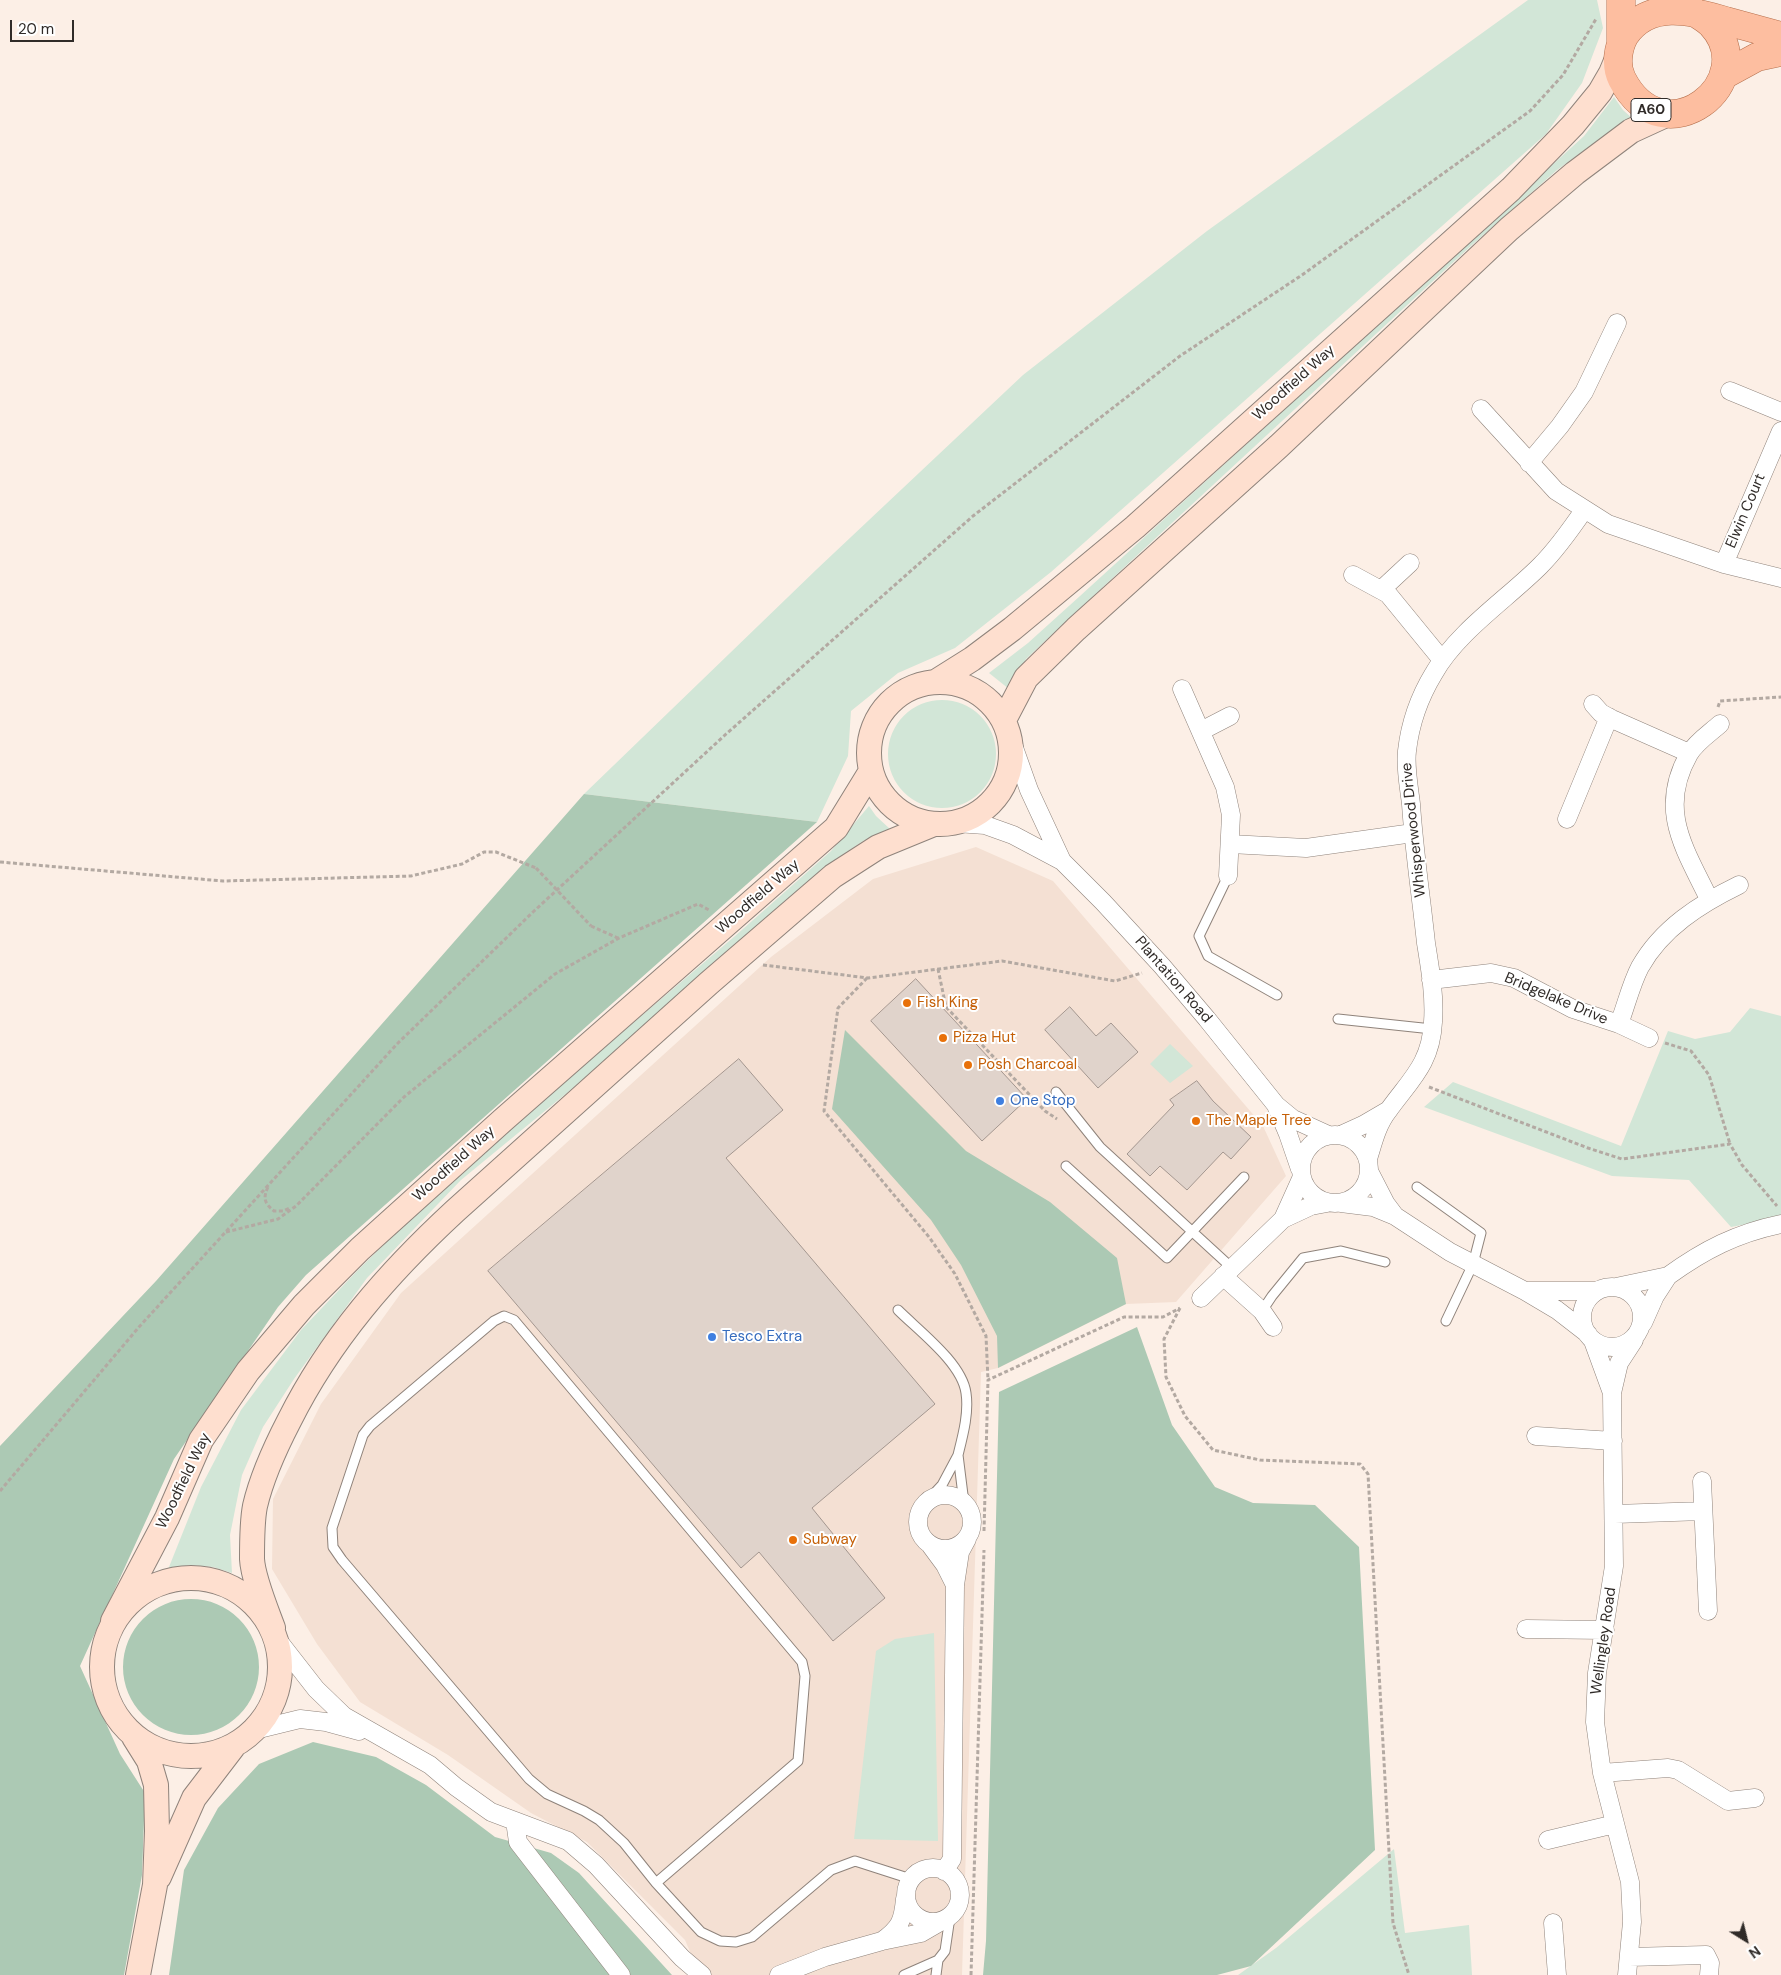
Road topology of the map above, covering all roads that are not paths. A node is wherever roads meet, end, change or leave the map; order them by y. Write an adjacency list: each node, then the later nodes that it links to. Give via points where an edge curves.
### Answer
1 (1620, 0): 4 (main road)
2 (1679, 6): 3 (main road); 4 (main road, via 1656,9 1642,16 1629,28); 6 (main road, A60, via 1711,24 1726,55)
3 (1781, 36)
4 (1620, 48): 7 (main road, A60, via 1620,76 1632,96 1648,109); 21 (street, Woodfield Way, via 1600,92 1511,189 1135,527 1012,629)
5 (1781, 52): 6 (main road, via 1758,57)
6 (1724, 75): 7 (main road, A60, via 1714,94 1703,104 1689,112)
7 (1668, 114): 26 (street, via 1625,135 1574,173 1509,229 1279,446 1076,629 1026,678)
8 (1617, 323): 13 (street, via 1584,392)
9 (1730, 391): 11 (street)
10 (1482, 409): 13 (street)
11 (1781, 412)
12 (1781, 431): 16 (street, Elwin Court)
13 (1528, 463): 14 (street, via 1556,491)
14 (1584, 510): 16 (street, via 1608,524); 20 (street, Whisperwood Drive, via 1541,566 1458,641)
15 (1410, 563): 19 (street)
16 (1724, 564): 18 (street)
17 (1352, 575): 19 (street)
18 (1781, 578)
19 (1381, 590): 20 (street, via 1388,594)
20 (1442, 660): 34 (street, Whisperwood Drive, via 1421,700 1406,753)
21 (937, 681): 26 (street, via 976,690 995,706); 31 (street, via 913,686 892,700 875,722 869,746)
22 (1182, 689): 28 (street)
23 (1593, 704): 25 (street)
24 (1230, 716): 28 (street)
25 (1608, 717): 30 (street); 32 (street)
26 (1004, 720): 29 (street)
27 (1720, 724): 30 (street)
28 (1200, 731): 35 (street, via 1225,786 1231,815)
29 (1013, 745): 33 (street, via 1010,769 1003,787 989,804 972,817); 36 (street, Plantation Road)
30 (1689, 753): 39 (street, via 1673,801 1674,819 1681,842)
31 (871, 771): 33 (street, via 875,783 890,804 910,818); 86 (street, Woodfield Way, via 836,828 503,1120 304,1304 248,1371 201,1440 167,1518)
32 (1567, 819)
33 (945, 823): 36 (street, Plantation Road, via 995,828); 89 (street, via 878,848 833,876 418,1246 378,1289 333,1344 302,1395 270,1458 255,1507 252,1561)
34 (1413, 833): 35 (street, via 1306,848); 40 (street, Whisperwood Drive)
35 (1230, 844): 37 (street)
36 (1062, 862): 47 (street, Plantation Road, via 1162,966)
37 (1228, 876): 41 (lane, via 1199,936 1208,956)
38 (1739, 885): 39 (street)
39 (1709, 899): 43 (street, via 1684,917 1650,951 1639,968)
40 (1431, 980): 43 (street, Bridgelake Drive, via 1491,973 1514,978 1573,1009); 44 (street, Whisperwood Drive)
41 (1277, 995)
42 (1338, 1019): 44 (lane)
43 (1619, 1024): 45 (street, Bridgelake Drive)
44 (1432, 1029): 48 (street, Whisperwood Drive, via 1422,1064)
45 (1649, 1038)
46 (1056, 1092): 59 (lane, via 1100,1147)
47 (1276, 1105): 49 (street, Plantation Road, via 1293,1119); 52 (street, Plantation Road)
48 (1387, 1111): 49 (street, Whisperwood Drive, via 1363,1125); 50 (street, Whisperwood Drive, via 1376,1133)
49 (1334, 1135): 50 (street, via 1354,1140 1362,1147); 52 (street, via 1318,1138 1309,1146 1302,1157)
50 (1369, 1165): 55 (street, via 1367,1182 1362,1190 1351,1200); 56 (street, via 1386,1204)
51 (1066, 1166): 59 (lane, via 1167,1258)
52 (1301, 1174): 55 (street, via 1310,1194); 57 (street)
53 (1244, 1177): 59 (lane)
54 (1417, 1187): 61 (lane, via 1481,1233)
55 (1334, 1203): 56 (street, via 1373,1208); 57 (street, via 1310,1206)
56 (1395, 1216): 61 (street)
57 (1283, 1219): 62 (street)
58 (1781, 1224): 63 (street, via 1759,1228 1722,1242)
59 (1193, 1232): 62 (lane)
60 (1385, 1262): 68 (lane, via 1341,1251 1303,1258)
61 (1473, 1264): 65 (street); 69 (lane)
62 (1228, 1272): 66 (street); 68 (street)
63 (1668, 1276): 64 (street); 71 (street, Wellingley Road)
64 (1605, 1289): 65 (street); 71 (street, via 1621,1288 1638,1300 1642,1308); 72 (street, via 1589,1298 1582,1312 1584,1328)
65 (1525, 1291): 72 (street, via 1557,1310)
66 (1201, 1298)
67 (898, 1310): 76 (lane, via 951,1362 961,1378 967,1404)
68 (1262, 1311): 70 (street)
69 (1446, 1321)
70 (1273, 1327)
71 (1640, 1330): 72 (street, via 1629,1343 1619,1347 1606,1347); 73 (street, Wellingley Road, via 1619,1363)
72 (1590, 1337): 73 (street, Wellingley Road)
73 (1612, 1393): 75 (street, Wellingley Road)
74 (1536, 1436): 75 (street)
75 (1613, 1441): 81 (street, Wellingley Road)
76 (958, 1455): 78 (lane, via 942,1484); 79 (lane)
77 (1702, 1481): 80 (street)
78 (929, 1499): 79 (street, via 948,1495); 83 (street, via 919,1511 917,1521 920,1536)
79 (964, 1503): 82 (street, via 970,1511)
80 (1703, 1511): 81 (street); 85 (street)
81 (1615, 1514): 88 (street, Wellingley Road, via 1614,1566)
82 (976, 1537): 83 (street, via 956,1548 946,1550); 84 (street, via 960,1552)
83 (931, 1546): 84 (street)
84 (955, 1585): 99 (street, via 952,1859)
85 (1708, 1611)
86 (113, 1620): 89 (street, via 134,1597 169,1579 200,1577 224,1582 251,1599); 91 (street, via 101,1656 103,1688 118,1718)
87 (1526, 1629): 88 (street)
88 (1605, 1630): 94 (street, Wellingley Road, via 1597,1673 1595,1722)
89 (275, 1633): 90 (street, via 282,1666 273,1705); 92 (street, via 316,1689 344,1716)
90 (255, 1730): 92 (street, via 300,1719 326,1722); 93 (street)
91 (134, 1737): 93 (street, via 162,1752 184,1757 215,1754); 102 (street, via 149,1761 156,1785)
92 (384, 1737): 96 (street, via 430,1765 490,1812)
93 (233, 1747): 102 (street, via 194,1798)
94 (1602, 1773): 95 (street, via 1668,1768 1678,1770 1728,1801); 97 (street, Wellingley Road)
95 (1755, 1798)
96 (515, 1822): 110 (street, via 518,1842); 111 (street, via 568,1841 596,1865 682,1958)
97 (1615, 1824): 98 (street); 107 (street, Wellingley Road, via 1630,1882 1632,1922)
98 (1548, 1840)
99 (944, 1871): 100 (street, via 926,1869); 104 (street, via 954,1878 960,1895 957,1908)
100 (911, 1879): 101 (lane, via 855,1861 831,1870 752,1937 736,1942 720,1941 701,1932); 103 (street)
101 (656, 1882): 101 (lane, via 600,1820 547,1794 530,1779 333,1547 332,1528 363,1435 494,1321 504,1316 514,1320 802,1662 805,1676 798,1761)
102 (155, 1885): 109 (street)
103 (905, 1899): 104 (street, via 914,1916 921,1920 931,1923); 106 (street, via 899,1926)
104 (945, 1919): 106 (street, via 921,1933); 108 (lane, via 945,1951)
105 (1553, 1923): 115 (street)
106 (882, 1941): 112 (street, via 825,1957)
107 (1629, 1957): 116 (street, Wellingley Road); 117 (street, via 1706,1955 1710,1963)
108 (938, 1960): 113 (lane); 114 (lane)
109 (138, 1975)
110 (621, 1975)
111 (702, 1975)
112 (779, 1975)
113 (904, 1975)
114 (936, 1975)
115 (1557, 1975)
116 (1627, 1975)
117 (1709, 1975)

